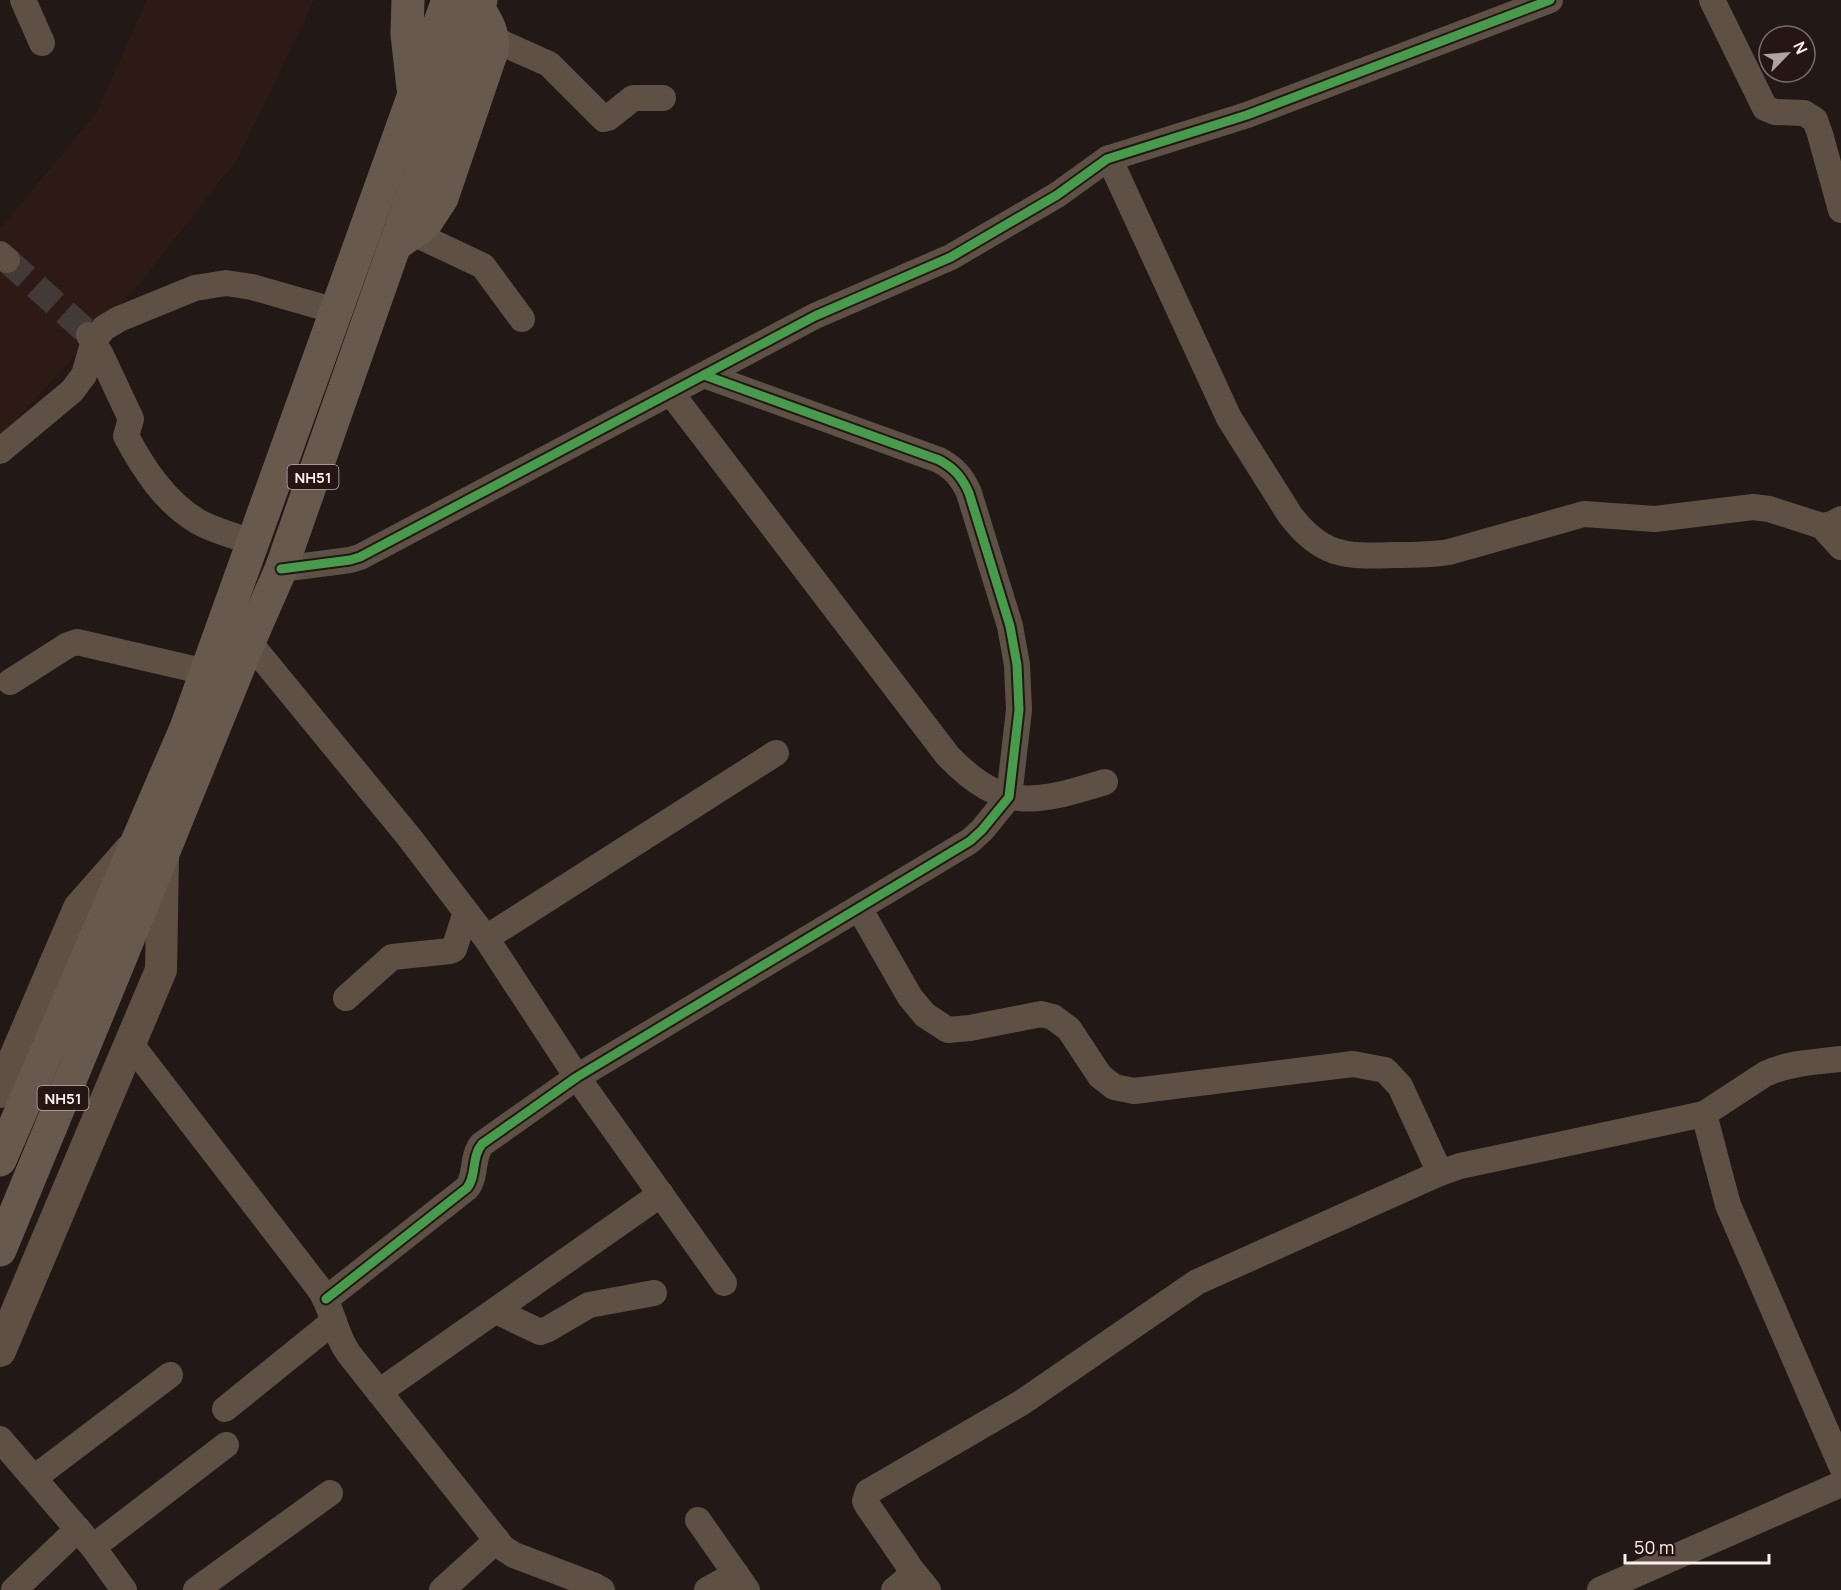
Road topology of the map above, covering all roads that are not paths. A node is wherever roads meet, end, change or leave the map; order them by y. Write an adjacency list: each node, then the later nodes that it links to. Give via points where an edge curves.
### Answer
1 (23, 0): 7 (street)
2 (408, 0): 8 (highway, via 407,34)
3 (1550, 0): 10 (street, via 1247,115)
4 (1712, 0): 11 (street, via 1765,108 1804,113 1815,120)
5 (469, 3): 6 (highway, via 490,27); 8 (highway, NH51); 12 (highway, NH51)
6 (493, 39): 9 (street, via 549,64 604,118 633,98); 12 (highway, via 442,198 425,224)
7 (42, 43)
8 (414, 96): 13 (highway, NH51)
9 (663, 98)
10 (1109, 158): 16 (street, via 1057,195 951,257 815,316); 19 (street, via 1229,418 1299,528 1319,545 1356,557 1435,554 1584,514 1655,519 1753,507)
11 (1841, 210)
12 (404, 239): 14 (street, via 483,266); 22 (highway, NH51)
13 (336, 311): 15 (street, via 226,283 195,288 119,319); 20 (highway, NH51)
14 (522, 319)
15 (91, 337): 18 (street, via 84,375 72,391); 20 (street, via 131,419 126,436 149,474 196,520)
16 (704, 375): 17 (street); 28 (street, via 939,460 958,473 969,494 1014,644 1018,710)
17 (671, 393): 22 (street, via 360,557); 28 (street, via 948,756 974,780)
18 (0, 451)
19 (1831, 522): 21 (street)
20 (253, 543): 24 (highway, NH51)
21 (1841, 547)
22 (281, 569): 23 (highway, NH51)
23 (249, 642): 29 (highway, NH51); 31 (street)
24 (206, 672): 25 (street, via 78,642); 29 (highway, NH51)
25 (10, 682)
26 (776, 753): 33 (street)
27 (1105, 782): 28 (street, via 1048,798)
28 (1009, 797): 30 (street, via 976,836)
29 (150, 848): 32 (highway, NH51); 35 (main road, via 161,970); 38 (main road, via 79,908)
30 (859, 908): 37 (street); 41 (street, via 910,997 925,1015 948,1030 1041,1014 1053,1017 1069,1029 1100,1076 1113,1087 1134,1091 1353,1064 1385,1070 1400,1086)
31 (466, 912): 33 (street); 34 (street, via 454,949 392,957)
32 (113, 938): 40 (highway, NH51); 43 (highway, NH51)
33 (486, 938): 37 (street)
34 (346, 998)
35 (130, 1043): 46 (street, via 318,1287); 48 (main road)
36 (1841, 1059): 39 (street, via 1774,1069)
37 (577, 1077): 42 (street); 46 (street, via 482,1144 467,1188)
38 (0, 1092)
39 (1704, 1114): 41 (street); 54 (street, via 1728,1205)
40 (0, 1160)
41 (1440, 1173): 61 (street, via 1197,1282 1021,1403 868,1492 867,1505)
42 (661, 1194): 44 (street); 47 (street)
43 (0, 1250)
44 (724, 1283)
45 (654, 1293): 47 (street, via 589,1305 540,1332)
46 (330, 1310): 50 (street, via 345,1348); 51 (street)
47 (496, 1311): 50 (street)
48 (0, 1351)
49 (170, 1375): 55 (street)
50 (379, 1392): 60 (street)
51 (225, 1409)
52 (0, 1439): 55 (street)
53 (226, 1445): 59 (street)
54 (1841, 1465)
55 (34, 1478): 59 (street)
56 (1841, 1484): 71 (street)
57 (330, 1493): 65 (street)
58 (698, 1520): 62 (street)
59 (86, 1538): 63 (street); 64 (street)
60 (497, 1539): 66 (street); 67 (street, via 507,1552)
61 (910, 1568): 69 (street, via 909,1577); 70 (street)
62 (742, 1582): 68 (street)
63 (14, 1590)
64 (124, 1590)
65 (196, 1590)
66 (442, 1590)
67 (602, 1590)
68 (707, 1590)
69 (894, 1590)
70 (928, 1590)
71 (1600, 1590)

